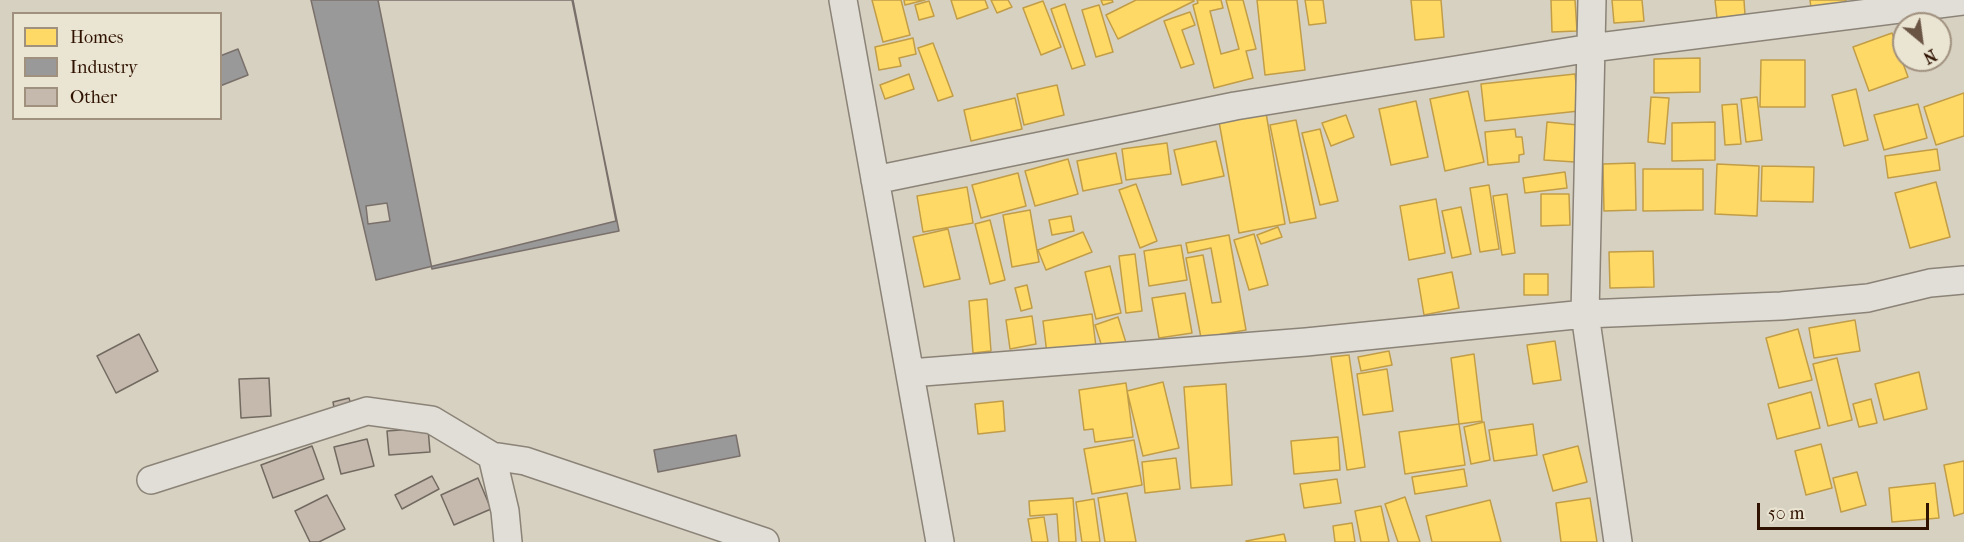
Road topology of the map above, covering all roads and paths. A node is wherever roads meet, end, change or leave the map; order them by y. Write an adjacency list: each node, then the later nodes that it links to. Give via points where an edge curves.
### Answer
1 (843, 0): 5 (street)
2 (1592, 0): 4 (street)
3 (1964, 1): 4 (street)
4 (1591, 48): 5 (street, via 1235,106); 7 (street)
5 (875, 180): 8 (street)
6 (1964, 280): 7 (street, via 1930,283 1868,298 1803,304)
7 (1585, 314): 8 (street, via 1306,342); 14 (street)
8 (910, 373): 13 (street)
9 (492, 456): 10 (street, via 432,420 367,411); 11 (street); 12 (street, via 525,461)
10 (152, 480)
11 (508, 542)
12 (765, 542)
13 (940, 542)
14 (1618, 542)

